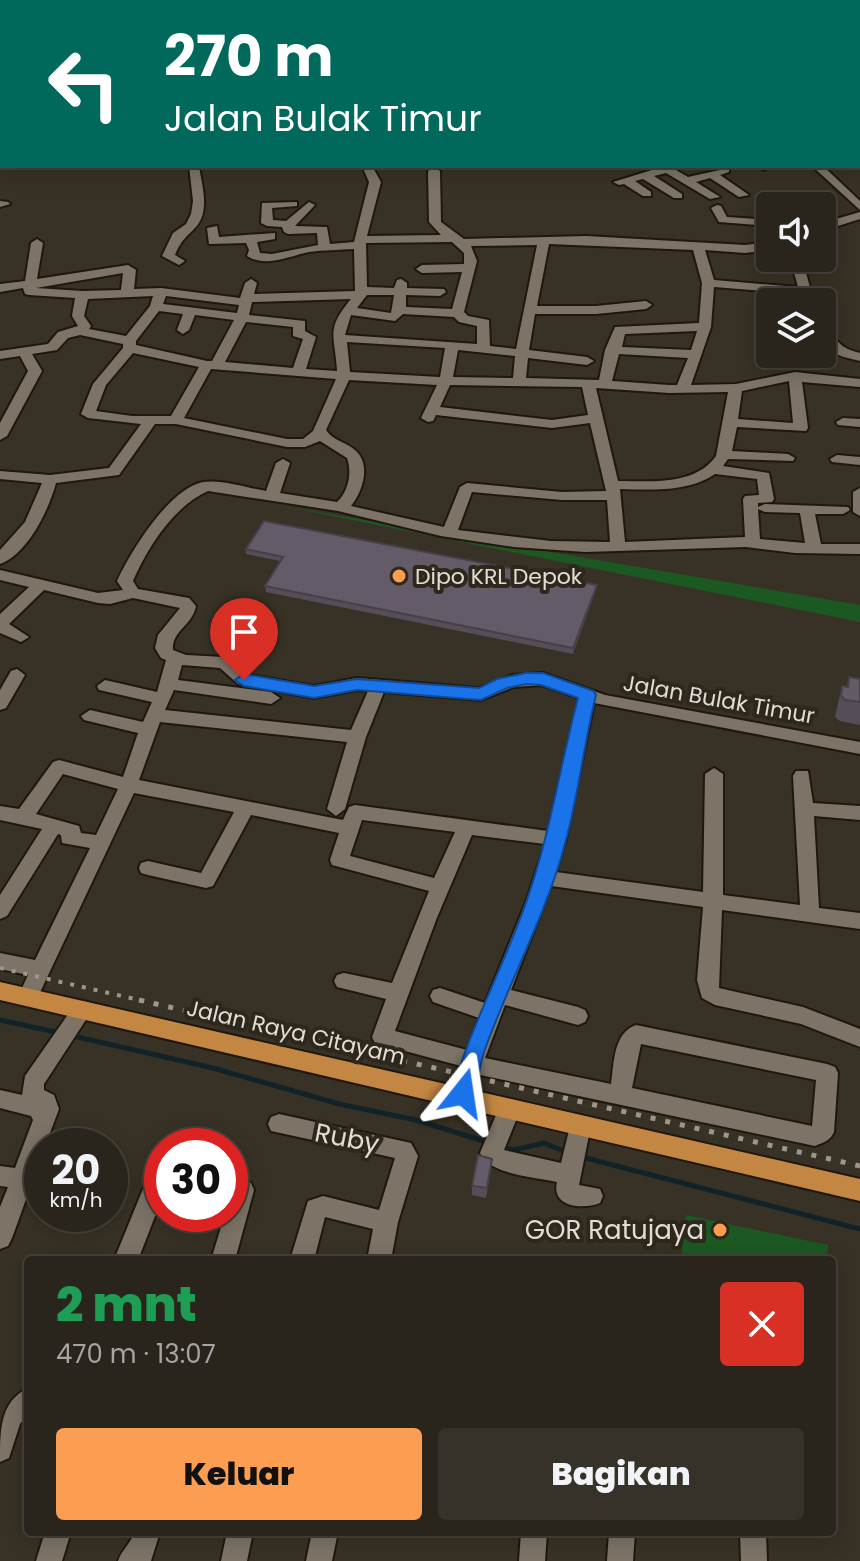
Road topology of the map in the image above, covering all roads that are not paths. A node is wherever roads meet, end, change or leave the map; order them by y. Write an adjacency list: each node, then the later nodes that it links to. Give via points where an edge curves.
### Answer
1 (162, 0): 2 (street)
2 (183, 0)
3 (202, 0): 4 (street)
4 (248, 0)
5 (194, 168): 35 (street, via 197,214 168,256)
6 (368, 168): 28 (street, via 375,182)
7 (673, 168): 13 (street)
8 (819, 168): 19 (street)
9 (725, 170): 12 (street)
10 (434, 171): 27 (street, via 430,185 435,222)
11 (646, 171): 14 (street, via 622,181); 16 (street)
12 (711, 174): 13 (street); 15 (street)
13 (687, 181): 21 (street, via 716,203 723,220)
14 (647, 194)
15 (743, 195)
16 (678, 196)
17 (293, 204): 23 (street, via 261,205 267,223 286,224)
18 (309, 205): 23 (street)
19 (859, 216): 20 (street)
20 (836, 221)
21 (756, 222)
22 (213, 228): 31 (street, via 213,240 224,249)
23 (288, 230): 32 (street, via 323,229)
24 (305, 233): 34 (street)
25 (271, 236): 31 (street)
26 (544, 240): 27 (street); 30 (street); 53 (street)
27 (458, 241): 28 (street); 36 (street, via 470,253)
28 (360, 242): 32 (street); 46 (street)
29 (37, 243): 38 (street)
30 (698, 245): 33 (street); 39 (street)
31 (252, 248): 34 (street, via 284,257); 49 (street)
32 (324, 248): 34 (street)
33 (756, 248)
34 (308, 249)
35 (179, 261)
36 (470, 268): 37 (street); 56 (street)
37 (422, 269)
38 (29, 284): 40 (street); 45 (street, via 128,269); 48 (street, via 32,293)
39 (707, 287): 44 (street); 47 (street); 58 (street)
40 (0, 288)
41 (401, 288): 43 (street); 46 (street); 52 (street)
42 (161, 292): 45 (street); 49 (street); 51 (street)
43 (440, 292)
44 (756, 292)
45 (127, 293): 48 (street)
46 (361, 293): 49 (street); 55 (street)
47 (727, 294)
48 (82, 295): 61 (street, via 78,316 85,326)
49 (245, 300): 57 (street)
50 (646, 305): 53 (street)
51 (156, 307): 54 (street); 63 (street)
52 (399, 310): 55 (street, via 392,319); 56 (street)
53 (529, 310): 70 (street)
54 (191, 311): 57 (street); 60 (street)
55 (349, 311): 62 (street, via 338,325)
56 (457, 313): 65 (street, via 484,323)
57 (241, 318): 75 (street); 76 (street, via 300,324 298,333 310,337)
58 (705, 327): 59 (street); 71 (street)
59 (648, 329): 66 (street, via 620,330); 67 (street)
60 (183, 330)
61 (80, 331): 63 (street); 69 (street, via 63,335 52,347)
62 (337, 338): 64 (street); 78 (street)
63 (129, 344): 75 (street); 89 (street, via 100,384 88,414)
64 (452, 345): 65 (street); 79 (street)
65 (483, 348): 70 (street)
66 (612, 350): 67 (street); 83 (street)
67 (648, 350): 71 (street)
68 (836, 350): 73 (street)
69 (24, 351): 72 (street); 95 (street, via 35,371)
70 (524, 352): 74 (street); 80 (street)
71 (697, 354): 86 (street)
72 (0, 355)
73 (860, 357)
74 (587, 361)
75 (212, 365): 76 (street); 90 (street)
76 (298, 372): 78 (street)
77 (795, 376): 82 (street); 85 (street); 91 (street, via 801,428)
78 (344, 377): 79 (street); 94 (street)
79 (446, 380): 80 (street); 88 (street, via 430,414 552,424)
80 (519, 383): 81 (street)
81 (588, 383): 83 (street); 88 (street)
82 (860, 383)
83 (604, 384): 84 (street)
84 (646, 387): 86 (street); 87 (street)
85 (736, 388): 86 (street); 91 (street)
86 (682, 389)
87 (644, 406)
88 (595, 418): 104 (street)
89 (152, 419): 90 (street); 103 (street, via 114,472)
90 (176, 420): 94 (street, via 287,443 313,442)
91 (729, 422): 96 (street)
92 (843, 422): 93 (street)
93 (860, 423)
94 (319, 433): 107 (street, via 357,460 351,497)
95 (0, 436)
96 (724, 455): 97 (street); 101 (street)
97 (788, 458)
98 (837, 459): 99 (street)
99 (860, 461)
100 (283, 463): 106 (street)
101 (712, 469): 104 (street, via 672,484); 113 (street, via 764,476 767,499 750,499)
102 (0, 475): 103 (street)
103 (50, 479): 117 (street, via 41,513)
104 (613, 490): 112 (street, via 562,496 467,487); 114 (street)
105 (860, 492): 111 (street)
106 (271, 497): 107 (street); 120 (street, via 199,488 131,565 125,581)
107 (340, 507): 112 (street)
108 (765, 508): 109 (street)
109 (807, 510): 110 (street); 115 (street)
110 (843, 510)
111 (860, 512)
112 (450, 532): 114 (street, via 581,549)
113 (753, 542): 114 (street); 115 (street)
114 (618, 547)
115 (814, 549): 116 (street)
116 (860, 549)
117 (0, 559)
118 (0, 575): 119 (street)
119 (40, 585): 120 (street, via 98,598); 121 (street)
120 (133, 593): 123 (street, via 188,606 163,642 167,654)
121 (0, 624): 122 (street)
122 (21, 637)
123 (175, 657): 126 (street, Jalan Bulak Timur, via 224,663 244,680 286,689); 130 (street)
124 (17, 675): 129 (street)
125 (105, 686): 130 (street)
126 (378, 686): 127 (street, Jalan Bulak Timur, via 481,694 526,678); 132 (street)
127 (588, 695): 133 (street, Jalan Bulak Timur); 146 (street)
128 (271, 698): 130 (street)
129 (0, 704)
130 (159, 707): 131 (street); 132 (street); 136 (street)
131 (90, 716)
132 (357, 737): 138 (street)
133 (860, 748)
134 (714, 774): 151 (street)
135 (802, 776): 139 (street)
136 (129, 785): 137 (street); 142 (street, via 59,766); 147 (street)
137 (245, 809): 145 (street); 148 (street, via 206,881)
138 (336, 809)
139 (804, 809): 141 (street); 153 (street)
140 (0, 813): 142 (street)
141 (860, 813)
142 (24, 817): 144 (street)
143 (467, 825): 145 (street, via 358,812); 146 (street); 150 (street)
144 (53, 826): 147 (street, via 72,831 69,838); 152 (street)
145 (351, 828): 150 (street, via 339,860)
146 (557, 839): 149 (street)
147 (101, 843): 156 (street)
148 (148, 868)
149 (545, 878): 151 (street); 162 (street)
150 (440, 887): 159 (street)
151 (713, 902): 153 (street); 165 (street, via 709,992 814,1019)
152 (0, 911)
153 (810, 913): 154 (street)
154 (859, 925)
155 (0, 961): 156 (street)
156 (42, 970): 161 (street)
157 (344, 981): 159 (street)
158 (0, 991): 161 (main road, Jalan Raya Citayam)
159 (398, 993): 166 (street, via 382,1037)
160 (440, 996): 162 (street)
161 (28, 997): 163 (main road, Jalan Raya Citayam)
162 (494, 1004): 164 (street); 166 (street)
163 (78, 1016): 168 (main road, Jalan Raya Citayam); 180 (street, via 33,1082 33,1095 48,1109)
164 (578, 1016)
165 (860, 1038)
166 (471, 1062): 167 (street); 168 (street)
167 (620, 1095): 167 (street, via 815,1136 823,1132 827,1073 636,1034 628,1044)
168 (462, 1098): 171 (main road, Jalan Raya Citayam)
169 (0, 1099): 173 (street, via 41,1109)
170 (279, 1124): 178 (street, Ruby, via 403,1150 407,1156)
171 (502, 1128): 172 (main road, Jalan Raya Citayam); 172 (street, via 491,1153 497,1158)
172 (573, 1151): 174 (main road, Jalan Raya Citayam); 175 (street, via 568,1193)
173 (7, 1177): 177 (street)
174 (860, 1190)
175 (592, 1196)
176 (144, 1214): 181 (street)
177 (0, 1217)
178 (386, 1222): 183 (street, via 316,1208); 184 (street)
179 (231, 1232): 182 (street)
180 (0, 1238)
181 (128, 1256)
182 (224, 1256)
183 (303, 1256)
184 (380, 1256)
185 (24, 1402): 186 (street, via 14,1409)
186 (0, 1449)
187 (57, 1536): 194 (street)
188 (146, 1536): 195 (street, via 143,1550)
189 (239, 1536): 196 (street)
190 (324, 1536): 197 (street)
191 (534, 1536): 198 (street)
192 (622, 1536): 199 (street)
193 (753, 1536): 200 (street)
194 (49, 1561)
195 (131, 1561)
196 (234, 1561)
197 (319, 1561)
198 (532, 1561)
199 (620, 1561)
200 (754, 1561)

